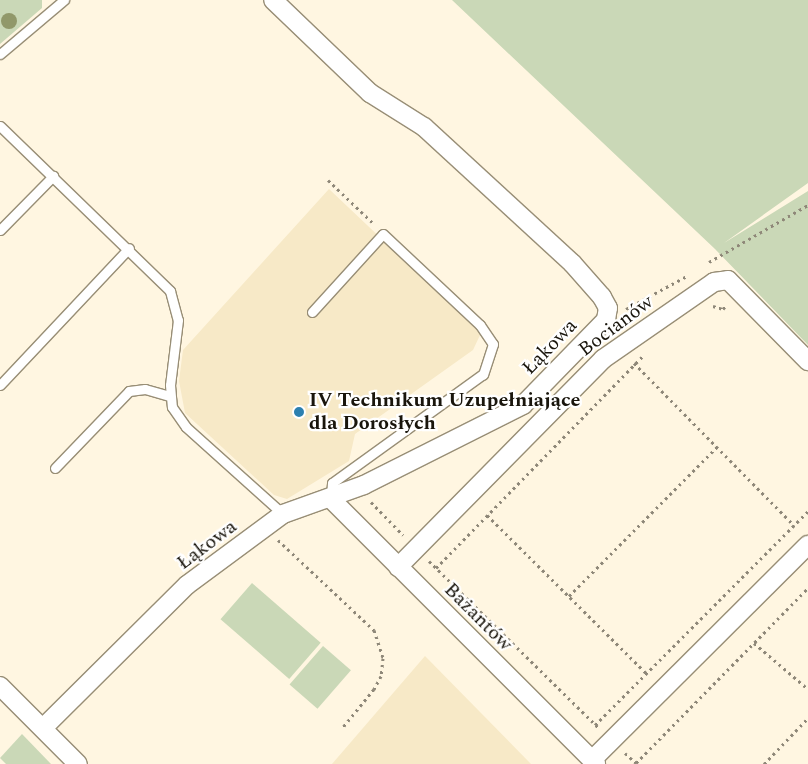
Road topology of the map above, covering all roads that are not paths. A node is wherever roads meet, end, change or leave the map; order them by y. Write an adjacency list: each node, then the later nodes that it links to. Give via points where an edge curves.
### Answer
1 (64, 0): 3 (lane)
2 (273, 0): 13 (street, Łąkowa, via 379,101 413,117 572,263 602,296 608,308 606,320 523,405)
3 (0, 54)
4 (0, 126): 5 (lane)
5 (52, 176): 6 (lane); 7 (lane)
6 (0, 230)
7 (129, 248): 10 (lane); 11 (lane, via 164,282 174,300 178,320)
8 (312, 312): 13 (lane, via 383,234 480,325 493,344 483,374 332,483)
9 (808, 361): 16 (street, Bocianów, via 728,280 714,282 621,344)
10 (0, 385)
11 (169, 396): 12 (lane, via 145,389 129,391); 14 (lane, via 186,427)
12 (55, 468)
13 (331, 499): 14 (street, Łąkowa, via 308,503); 16 (street, Bażantów)
14 (283, 514): 18 (street, Łąkowa, via 187,585)
15 (808, 546): 19 (street)
16 (398, 567): 19 (street, Bażantów)
17 (0, 686): 18 (street)
18 (42, 728): 20 (street)
19 (594, 762)
20 (78, 764)

